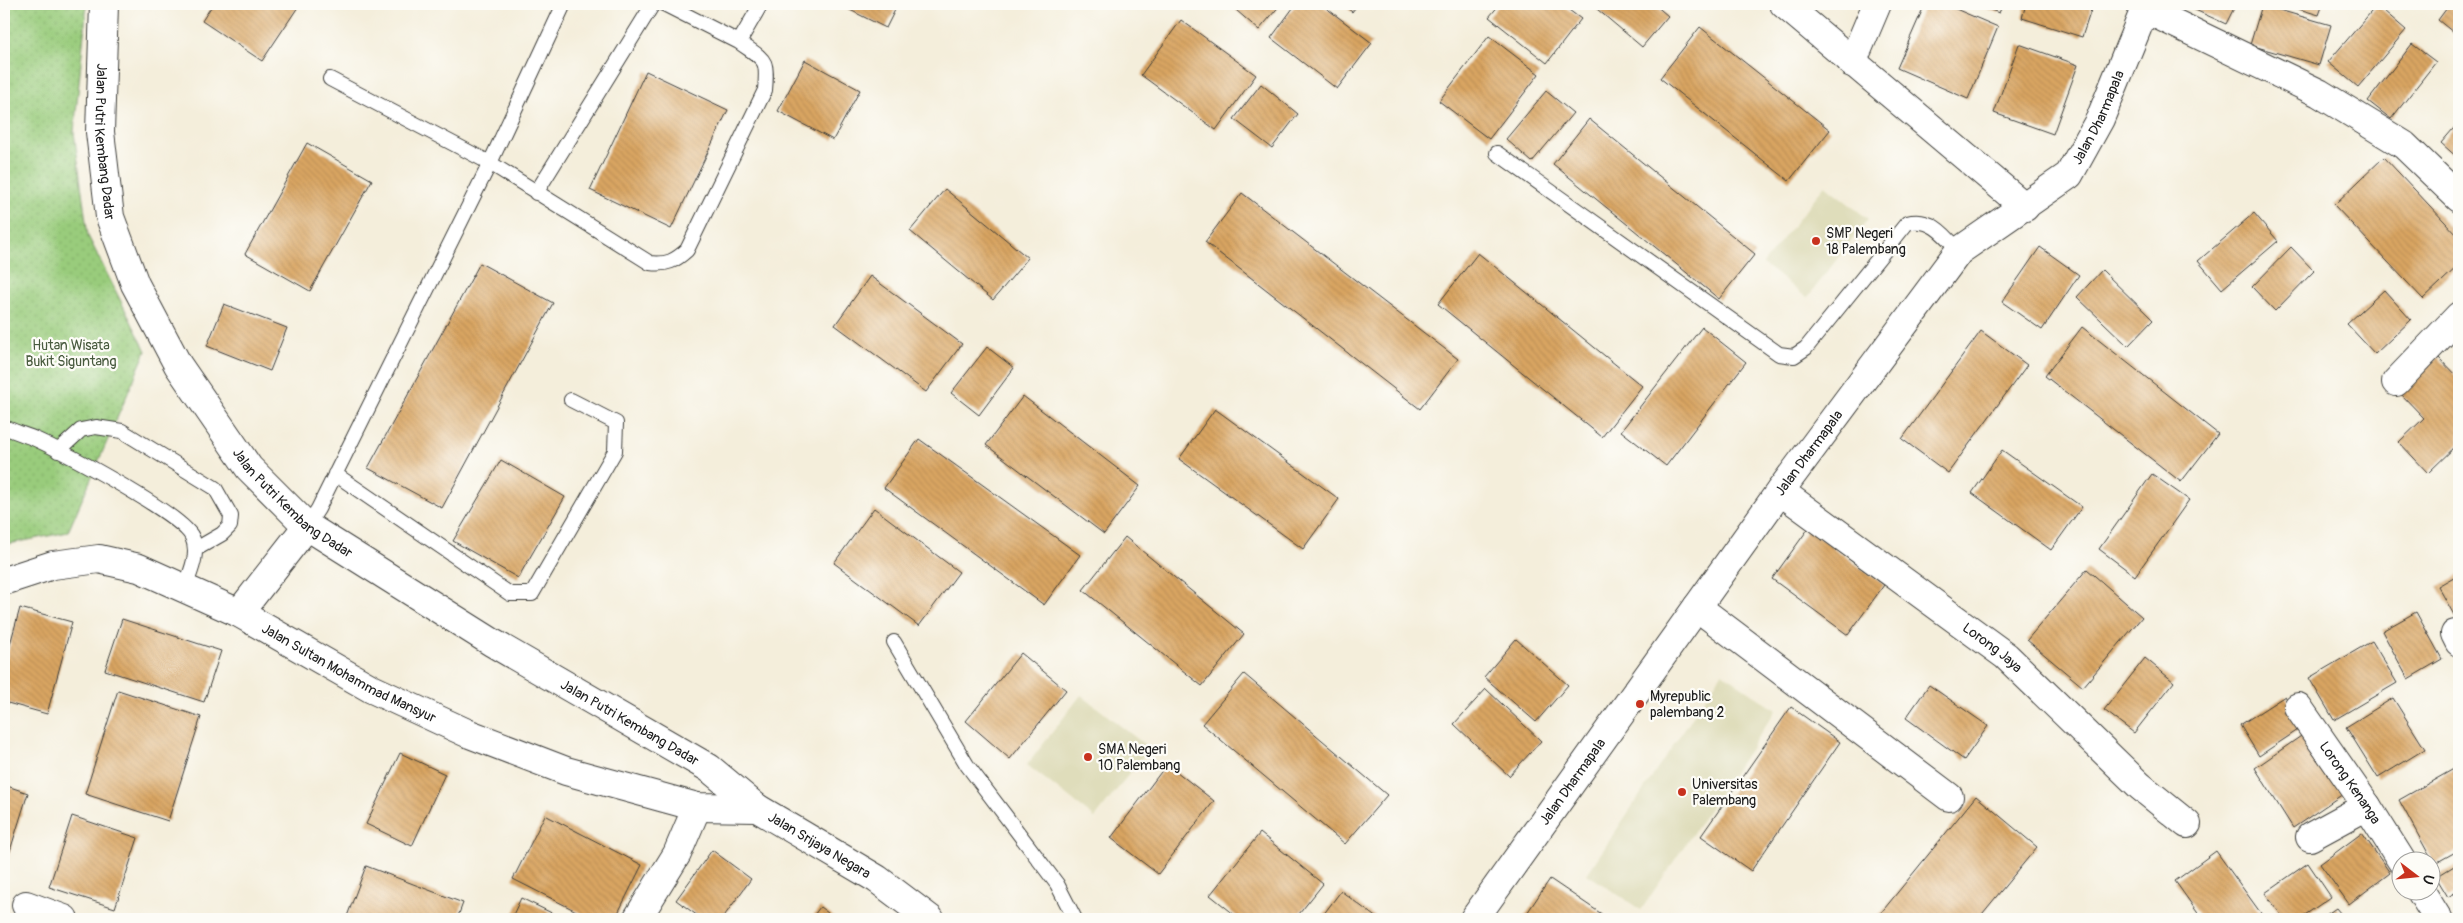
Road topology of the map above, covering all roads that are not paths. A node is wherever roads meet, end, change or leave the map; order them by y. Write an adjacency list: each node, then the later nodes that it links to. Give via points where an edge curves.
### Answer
1 (104, 4): 25 (street, Jalan Putri Kembang Dadar, via 100,132 110,217 135,284 178,365 249,468)
2 (564, 4): 13 (lane)
3 (653, 4): 14 (lane)
4 (664, 4): 9 (lane)
5 (761, 4): 9 (lane)
6 (1784, 4): 10 (street)
7 (1877, 4): 10 (street)
8 (2146, 6): 15 (street, via 2319,93 2404,145); 16 (street, Jalan Dharmapala, via 2100,119 2069,175)
9 (739, 42): 14 (lane, via 764,60 767,67 766,90 687,250 674,262 650,262)
10 (1852, 63): 16 (street)
11 (330, 79): 13 (lane)
12 (1497, 153): 17 (lane, via 1779,354 1794,356 1806,348 1907,223 1928,222)
13 (490, 164): 14 (lane); 23 (lane)
14 (536, 193)
15 (2459, 198)
16 (2025, 207): 17 (street, Jalan Dharmapala)
17 (1959, 251): 24 (street, Jalan Dharmapala)
18 (2459, 316): 19 (street)
19 (2396, 382)
20 (571, 400): 23 (lane, via 616,423 615,451 532,594 510,594)
21 (4, 428): 22 (lane)
22 (58, 451): 26 (lane, via 124,486 180,523 192,535); 26 (lane, via 81,430 96,427 122,431 215,488 231,516 230,526)
23 (335, 474): 25 (lane)
24 (1780, 491): 29 (street, Jalan Dharmapala); 37 (street, Lorong Jaya, via 2006,656 2140,786)
25 (307, 526): 30 (street); 36 (street, Jalan Putri Kembang Dadar, via 493,643 709,768)
26 (196, 549): 28 (lane)
27 (4, 581): 28 (street, Jalan Sultan Mohammad Mansyur, via 53,565 99,559 139,568)
28 (185, 588): 30 (street, Jalan Sultan Mohammad Mansyur)
29 (1697, 607): 33 (street); 46 (street, Jalan Dharmapala)
30 (239, 613): 35 (street, Jalan Sultan Mohammad Mansyur, via 372,689 467,733 566,771)
31 (894, 642): 45 (lane, via 968,765 1057,884)
32 (2298, 707): 34 (street, Lorong Kenanga)
33 (1949, 797)
34 (2367, 806): 38 (street); 39 (street, Lorong Kenanga)
35 (697, 807): 36 (street, Jalan Srijaya Negara); 43 (street, via 677,854)
36 (758, 808): 44 (street, Jalan Srijaya Negara, via 877,879)
37 (2188, 824)
38 (2310, 837)
39 (2396, 850)
40 (2426, 900): 47 (street)
41 (26, 905): 42 (street)
42 (64, 919)
43 (637, 919)
44 (930, 919)
45 (1076, 919)
46 (1474, 919)
47 (2438, 919)

